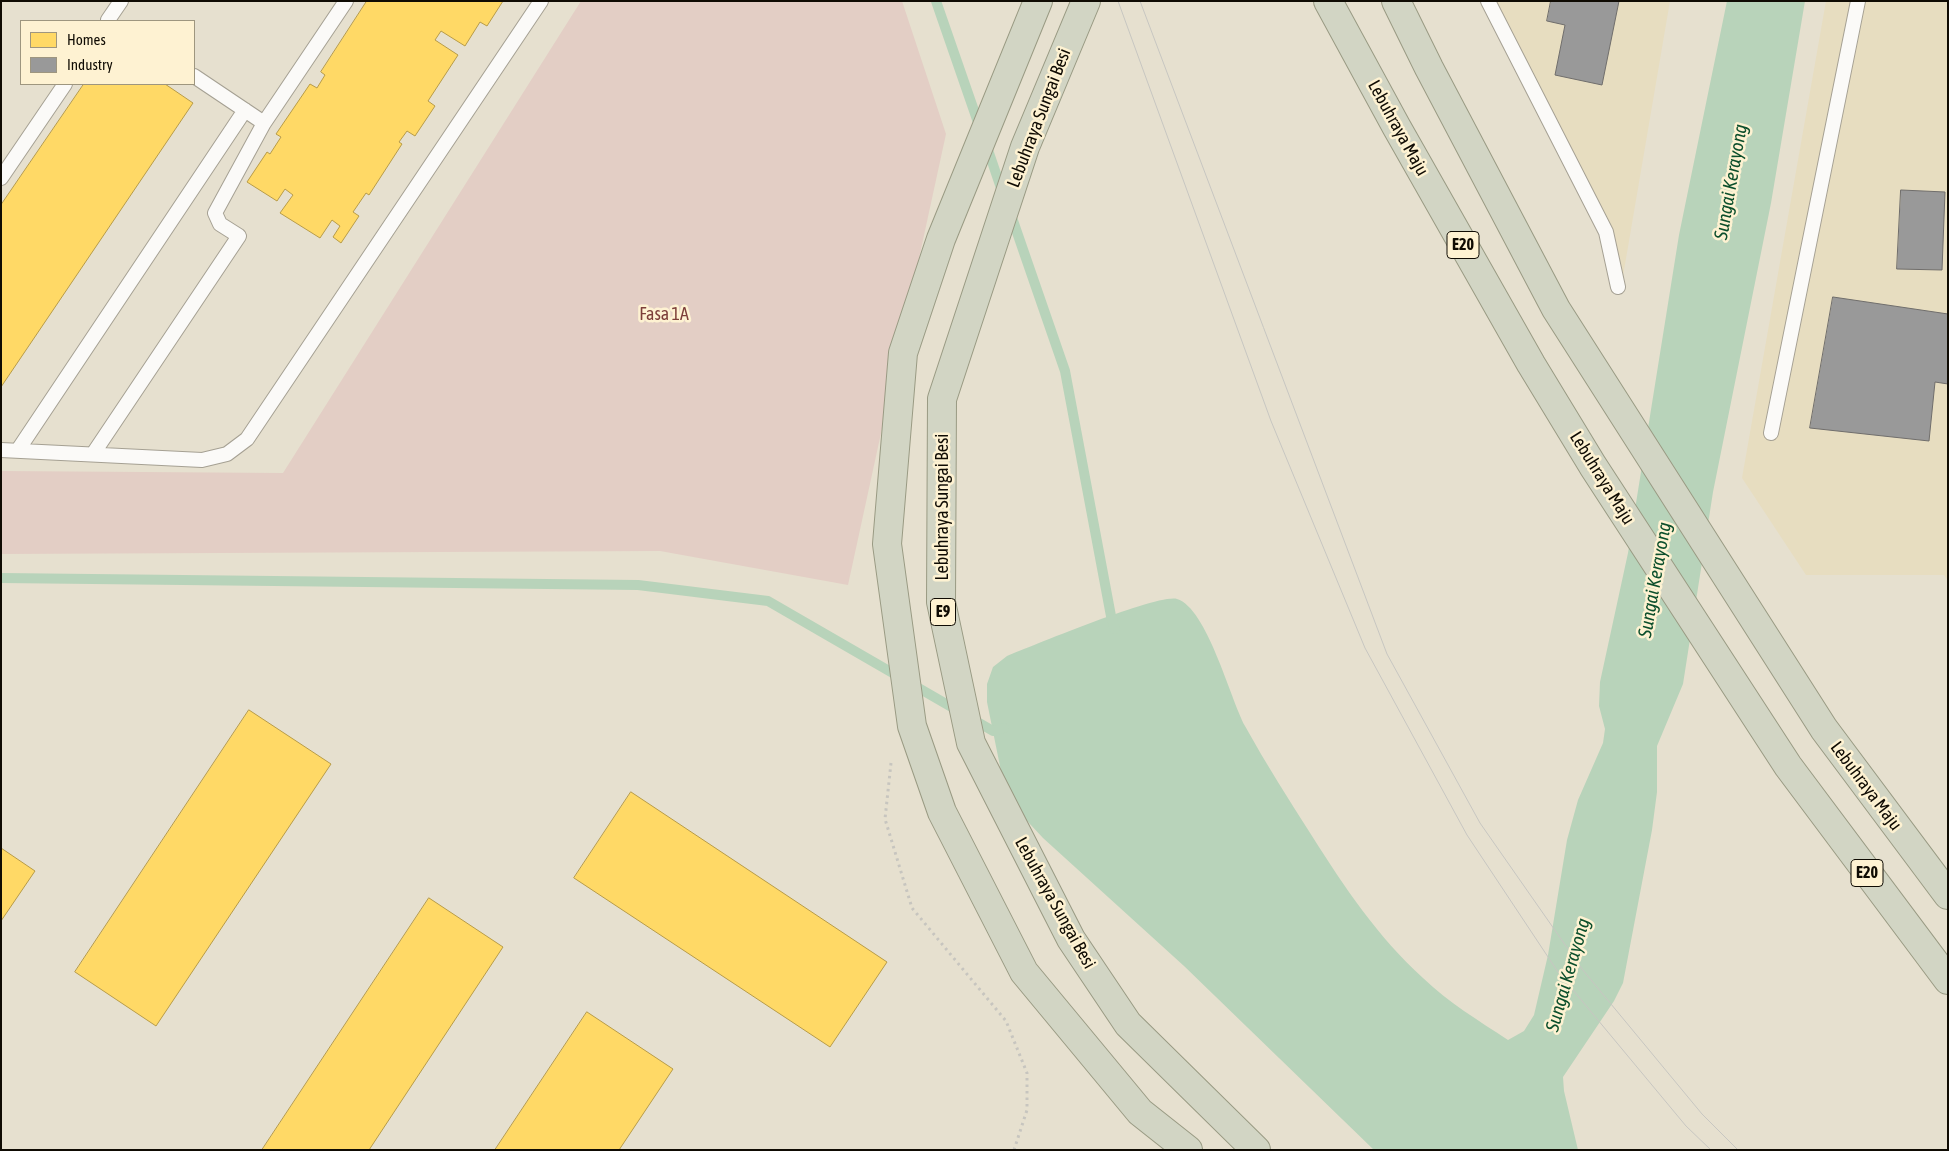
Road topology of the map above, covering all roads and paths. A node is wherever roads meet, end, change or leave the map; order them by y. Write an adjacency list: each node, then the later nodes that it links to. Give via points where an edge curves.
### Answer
1 (121, 1): 10 (lane)
2 (541, 1): 20 (lane, via 247,440 227,454 202,460)
3 (1038, 1): 25 (highway, via 941,239 903,353 888,554 912,726 942,812 1024,972 1140,1112)
4 (1086, 1): 26 (highway, Lebuhraya Sungai Besi / E9, via 1025,147 942,399 941,602 971,743 1071,939 1128,1024)
5 (1328, 1): 23 (highway, Lebuhraya Maju / E20, via 1531,364 1593,466 1788,766)
6 (1396, 1): 22 (highway, Lebuhraya Maju, via 1556,309 1824,729)
7 (1488, 1): 16 (lane, via 1606,232)
8 (1858, 1): 17 (lane)
9 (339, 4): 14 (lane)
10 (110, 20)
11 (195, 77): 13 (lane)
12 (64, 85): 15 (lane)
13 (245, 110): 14 (lane); 19 (lane)
14 (264, 123): 20 (lane, via 215,212 220,224 239,236)
15 (1, 178)
16 (1618, 287)
17 (1771, 433)
18 (1, 450): 19 (lane)
19 (18, 450): 20 (lane)
20 (93, 454)
21 (891, 762): 24 (path, via 886,819 912,908 1006,1022 1027,1073 1026,1110)
22 (1948, 894)
23 (1948, 980)
24 (1014, 1150)
25 (1188, 1150)
26 (1256, 1150)

